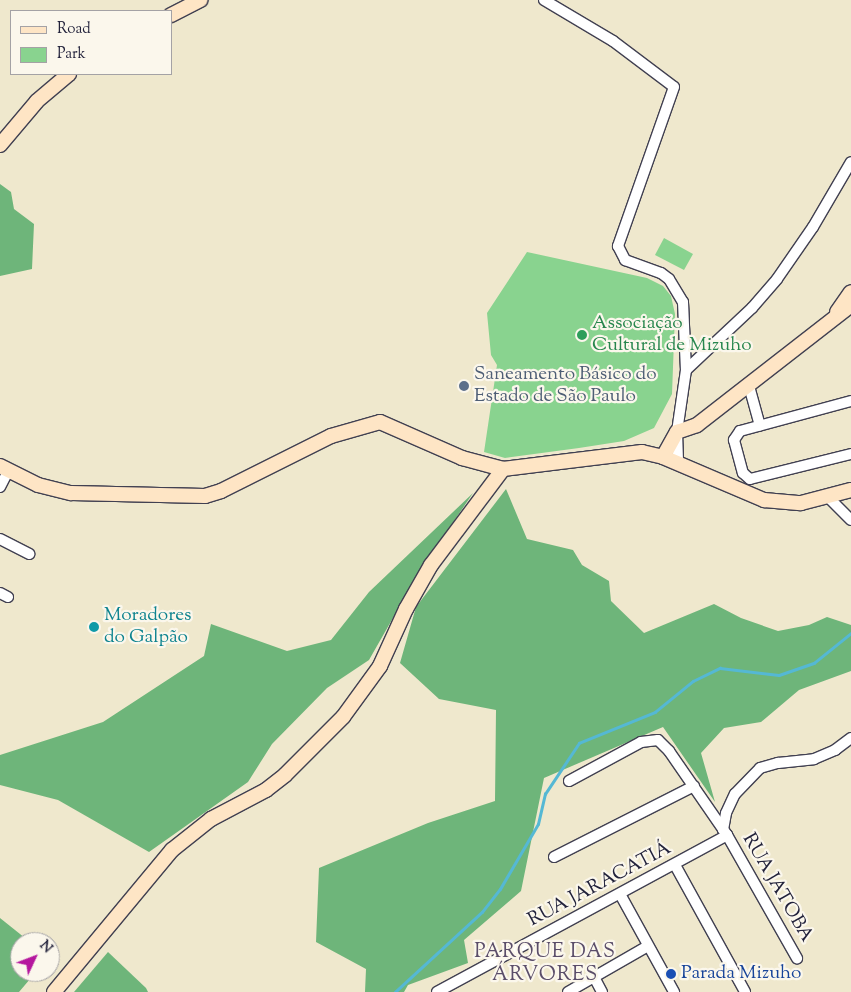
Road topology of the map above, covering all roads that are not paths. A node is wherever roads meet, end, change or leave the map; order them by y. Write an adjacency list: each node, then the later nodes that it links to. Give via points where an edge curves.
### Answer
1 (200, 0): 3 (street)
2 (544, 0): 10 (street, via 613,41 674,87 618,246 621,256 661,272 677,290 685,313)
3 (172, 14)
4 (68, 75): 5 (street, via 37,101)
5 (0, 146)
6 (851, 162): 10 (street, via 813,227 777,279 752,308)
7 (851, 292): 9 (street)
8 (851, 305): 9 (street)
9 (834, 317): 11 (street)
10 (686, 370): 14 (street)
11 (749, 386): 13 (street); 14 (street, via 697,425)
12 (851, 402): 13 (street)
13 (760, 426): 15 (street, via 740,431 734,437 743,472 750,478)
14 (677, 432): 16 (street); 17 (street)
15 (851, 454)
16 (663, 457): 17 (street); 19 (street, via 630,452)
17 (678, 464): 22 (street, via 764,500 801,503)
18 (4, 469): 19 (street, via 38,485 71,493 204,496 221,491 331,436 380,422 462,458); 20 (street)
19 (503, 469): 36 (street, via 431,565 406,608 380,666 343,717 266,790 211,819 172,850)
20 (0, 488)
21 (851, 490): 22 (street)
22 (829, 498): 23 (street)
23 (851, 520)
24 (0, 539): 25 (street)
25 (28, 554)
26 (851, 738): 29 (street, via 824,756 760,768 735,794 726,813)
27 (569, 781): 28 (street, RUA JATOBA, via 649,740 663,744)
28 (694, 786): 29 (street, RUA JATOBA); 30 (street)
29 (725, 833): 31 (street, RUA JARACATIÁ); 34 (street, RUA JATOBA)
30 (554, 857)
31 (675, 865): 32 (street, RUA JARACATIÁ); 41 (street)
32 (620, 894): 33 (street); 37 (street, RUA JARACATIÁ)
33 (648, 946): 35 (street); 40 (street)
34 (797, 958)
35 (594, 977): 38 (street); 39 (street)
36 (54, 992)
37 (437, 992)
38 (568, 992)
39 (602, 992)
40 (674, 992)
41 (744, 992)

